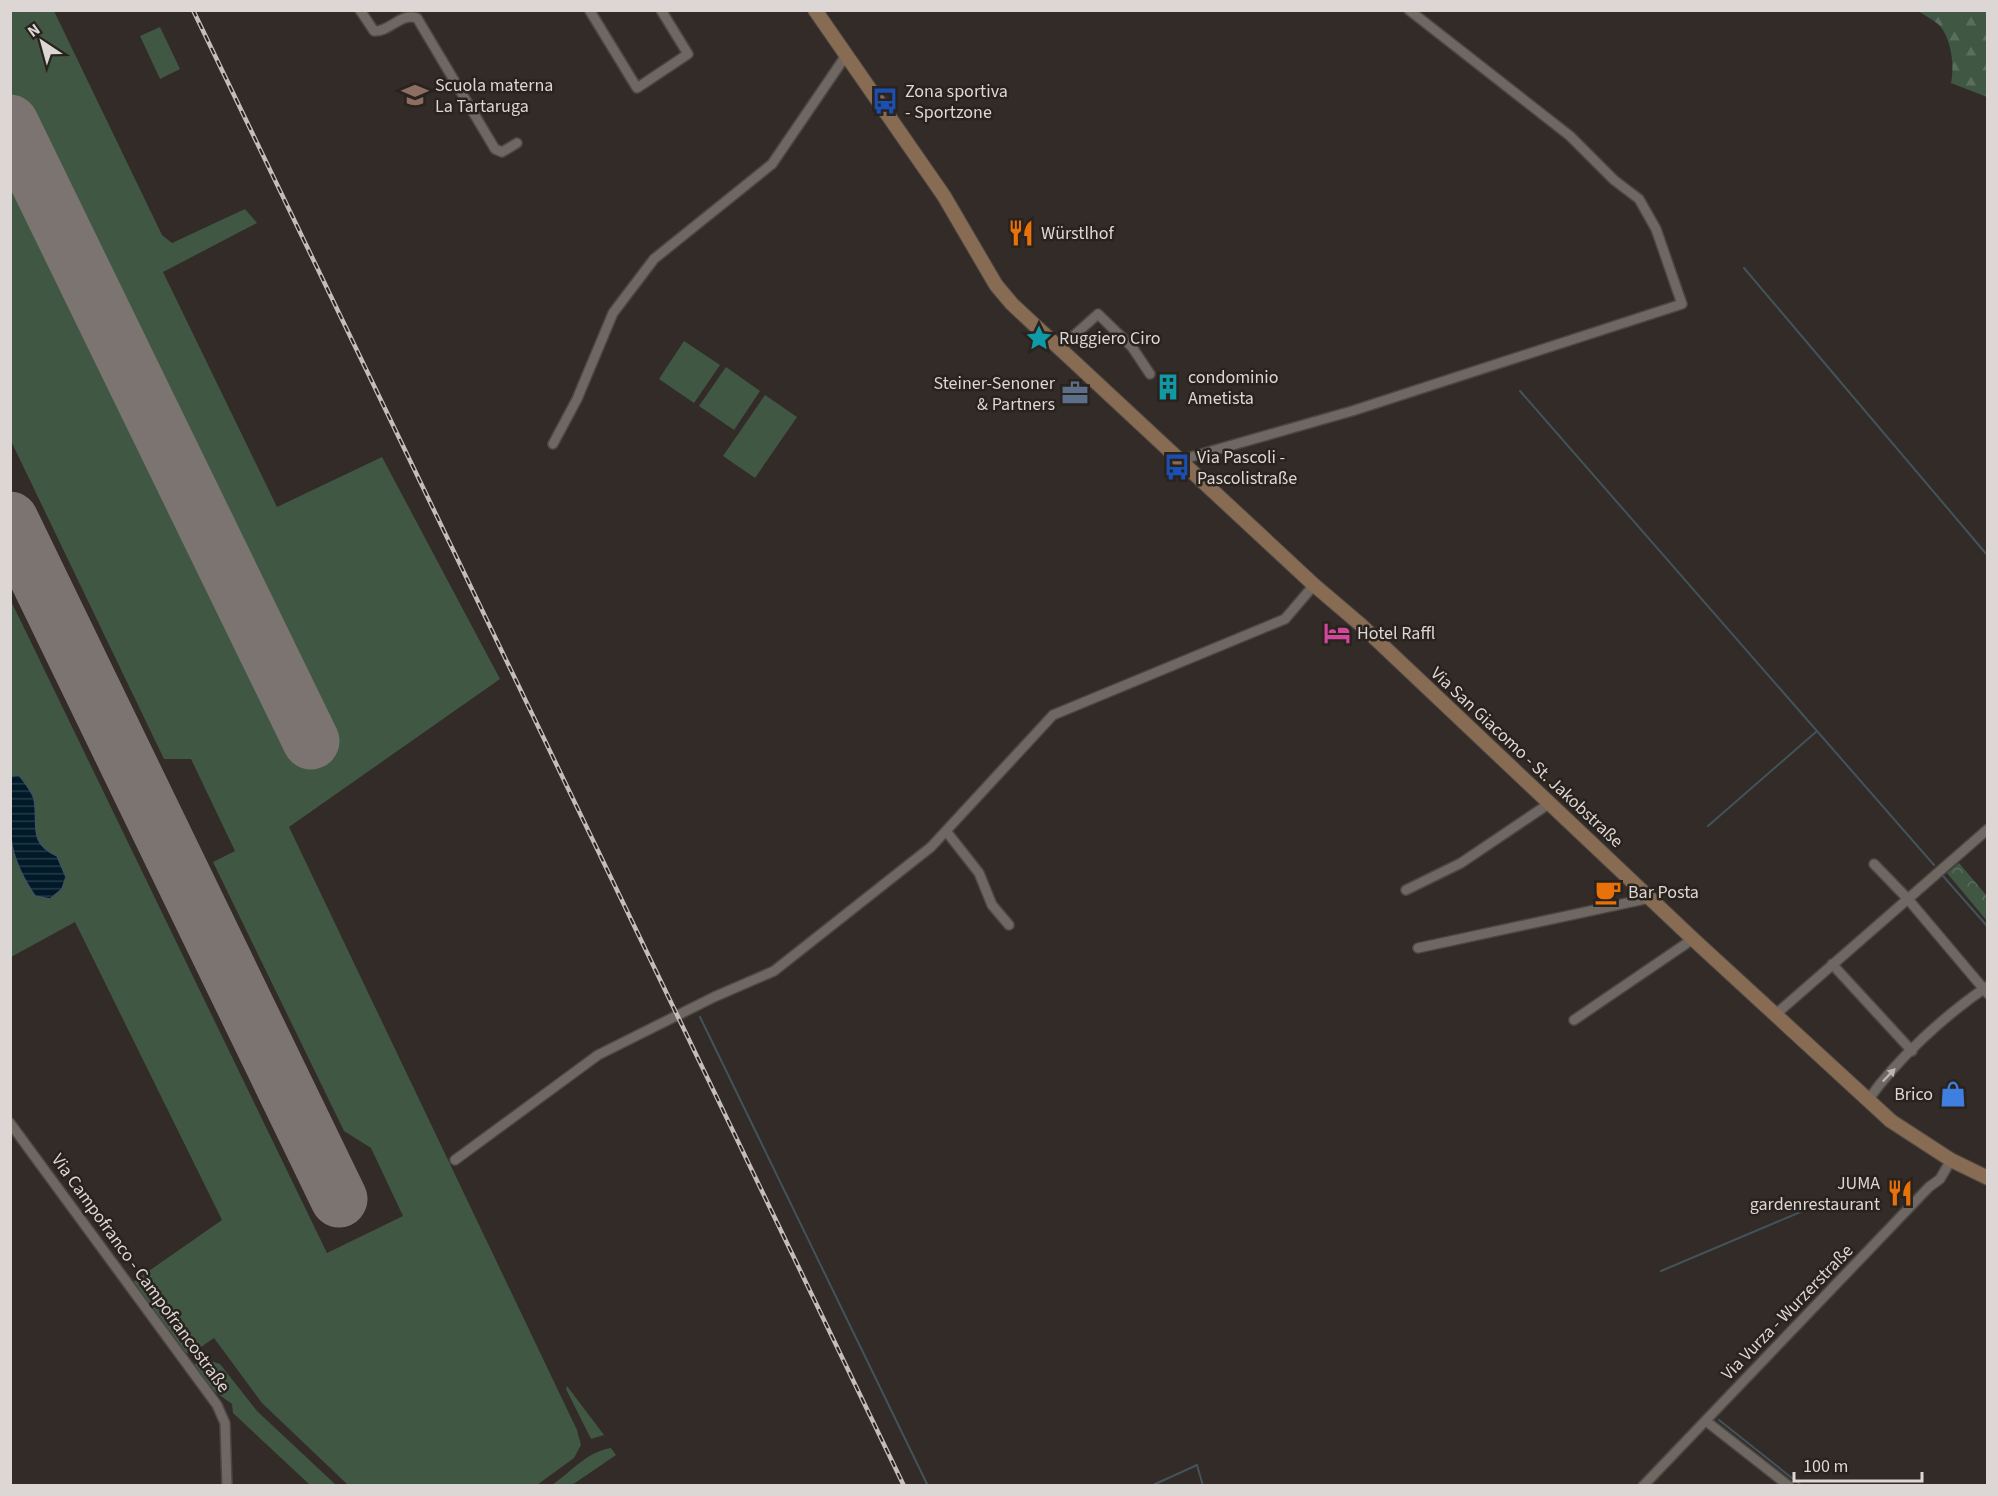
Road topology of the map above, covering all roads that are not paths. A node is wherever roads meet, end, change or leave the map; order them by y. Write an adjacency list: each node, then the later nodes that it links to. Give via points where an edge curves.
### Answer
1 (360, 10): 7 (street, via 374,31 381,32 407,16 417,18 495,149 502,152)
2 (661, 10): 5 (street, via 688,54 637,88)
3 (815, 10): 6 (street, Via San Giacomo - St. Jakobstraße)
4 (1409, 10): 11 (street, via 1570,136 1614,180 1639,198 1656,229 1682,304 1352,411)
5 (590, 12)
6 (847, 54): 8 (street, Via San Giacomo - St. Jakobstraße, via 954,212 996,285); 10 (street, via 772,164 654,259 613,313 577,399)
7 (517, 142)
8 (1060, 348): 9 (street, via 1094,316 1100,315 1132,346); 11 (street, Via San Giacomo - St. Jakobstraße)
9 (1150, 374)
10 (553, 444)
11 (1180, 460): 12 (street, Via San Giacomo - St. Jakobstraße)
12 (1314, 585): 13 (street, Via San Giacomo - St. Jakobstraße); 15 (street, via 1285,619 1053,715)
13 (1550, 803): 17 (street, via 1461,863); 18 (street, Via San Giacomo - St. Jakobstraße)
14 (1988, 829): 19 (street)
15 (946, 831): 20 (street, via 979,873 992,905); 30 (street, via 932,847 774,971 598,1055)
16 (1874, 864): 19 (street)
17 (1406, 890)
18 (1650, 898): 21 (street, Via San Giacomo - St. Jakobstraße); 22 (street)
19 (1906, 898): 23 (street); 24 (street)
20 (1009, 925)
21 (1692, 939): 25 (street, Via San Giacomo - St. Jakobstraße); 26 (street)
22 (1418, 948)
23 (1832, 964): 25 (street); 27 (street)
24 (1986, 990): 27 (street)
25 (1776, 1014): 28 (street, Via San Giacomo - St. Jakobstraße)
26 (1574, 1020)
27 (1912, 1051): 28 (street, one-way to 27)
28 (1868, 1100): 31 (street, Via San Giacomo - St. Jakobstraße, via 1891,1121)
29 (10, 1123): 34 (street, Via Campofranco - Campofrancostraße, via 217,1405 225,1423)
30 (455, 1160)
31 (1951, 1160): 32 (street, Via San Giacomo - St. Jakobstraße); 33 (street, Via Vurza - Wurzerstraße, via 1940,1179)
32 (1988, 1178)
33 (1706, 1421): 35 (street, Via Vurza - Wurzerstraße); 36 (street)
34 (227, 1485)
35 (1643, 1485)
36 (1789, 1485)

